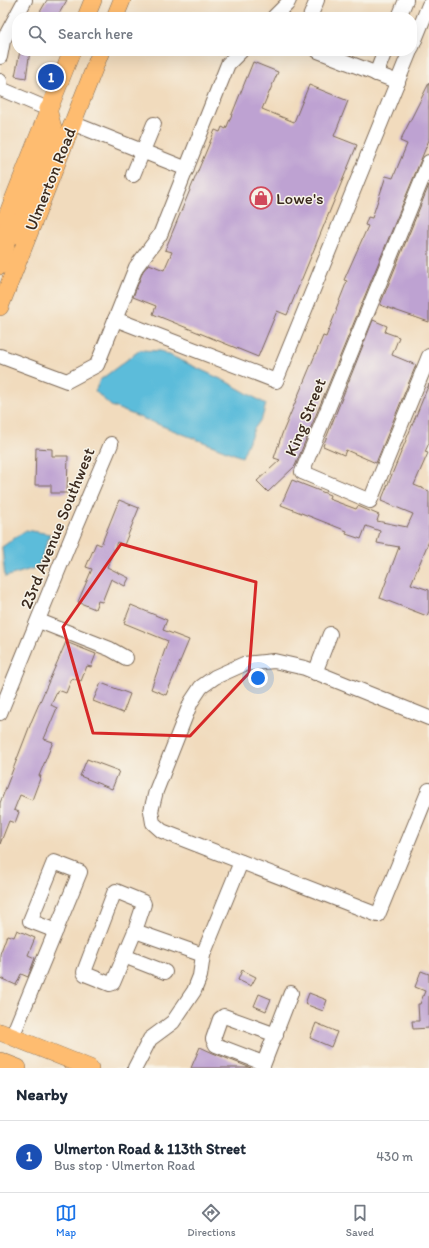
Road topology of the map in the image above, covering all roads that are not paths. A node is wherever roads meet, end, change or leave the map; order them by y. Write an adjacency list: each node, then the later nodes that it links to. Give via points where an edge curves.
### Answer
1 (93, 0): 7 (main road)
2 (122, 0): 8 (main road)
3 (288, 0): 9 (street)
4 (317, 0): 10 (street)
5 (406, 0): 11 (street)
6 (429, 6): 13 (street)
7 (88, 12)
8 (117, 12)
9 (279, 12)
10 (312, 12)
11 (401, 12)
12 (12, 20): 14 (street)
13 (417, 35)
14 (2, 41): 21 (street)
15 (70, 56): 25 (main road, Ulmerton Road)
16 (99, 56): 26 (main road, Ulmerton Road)
17 (236, 56): 30 (street, via 228,64)
18 (331, 56): 22 (street)
19 (383, 56): 22 (street)
20 (408, 56): 24 (street)
21 (0, 57)
22 (376, 74): 24 (street)
23 (0, 81): 25 (street, via 1,89)
24 (398, 82): 37 (street, via 276,381)
25 (48, 109): 32 (main road, Ulmerton Road); 34 (main road, via 54,132 23,215)
26 (72, 123): 28 (street); 34 (main road, Ulmerton Road)
27 (154, 124): 28 (street)
28 (143, 151): 30 (street); 31 (street)
29 (429, 162): 39 (street, King Street, via 302,472 370,500)
30 (187, 169): 37 (street, via 160,235 136,267)
31 (133, 174)
32 (10, 206): 33 (main road, Ulmerton Road); 35 (main road, via 10,228)
33 (0, 233)
34 (21, 252): 36 (main road, Ulmerton Road)
35 (0, 266)
36 (0, 307)
37 (116, 319): 38 (street, via 97,365 66,381)
38 (0, 356)
39 (429, 356)
40 (111, 444): 41 (street, 23rd Avenue Southwest)
41 (39, 621): 43 (street, via 110,649); 45 (street, 23rd Avenue Southwest)
42 (330, 634): 44 (street)
43 (126, 658)
44 (315, 673): 46 (street); 48 (street, via 274,661 244,664 215,677 201,687 191,702 156,791 151,811 153,824 162,831)
45 (0, 714)
46 (429, 718)
47 (429, 790): 48 (street, via 378,915)
48 (241, 862): 52 (street)
49 (56, 931): 49 (street, via 80,872 54,862 30,921); 55 (street)
50 (135, 931): 51 (street); 51 (street, via 144,904 116,891 84,972 113,983); 52 (street)
51 (124, 956): 53 (street)
52 (203, 956): 61 (street, via 200,976 190,997 173,1022 150,1039)
53 (165, 972)
54 (291, 993): 56 (street)
55 (6, 1035): 60 (main road)
56 (276, 1035): 58 (street); 58 (street, via 224,1016 220,1019 213,1039 216,1045)
57 (0, 1061): 59 (main road)
58 (263, 1066)
59 (18, 1068)
60 (90, 1068)
61 (135, 1068)

